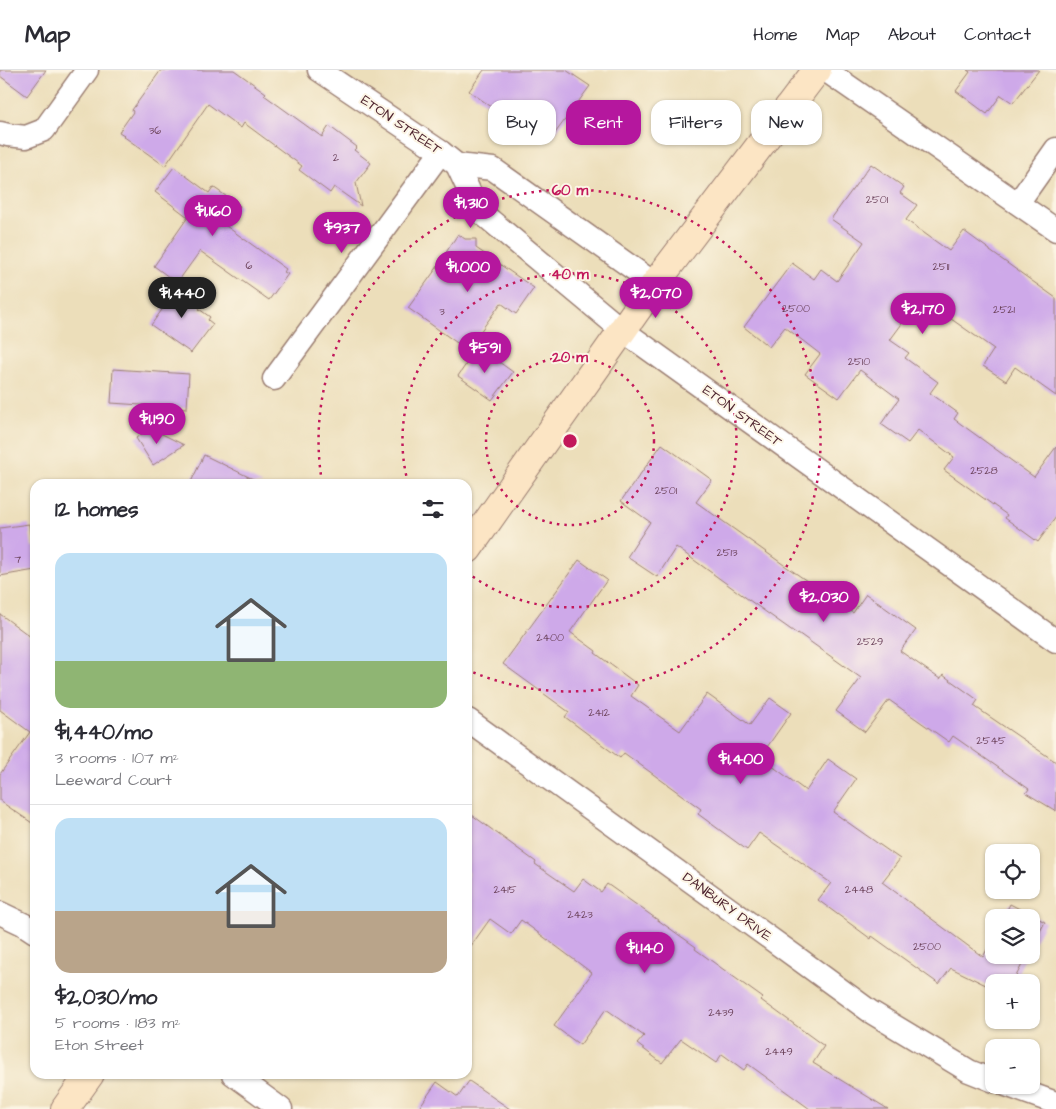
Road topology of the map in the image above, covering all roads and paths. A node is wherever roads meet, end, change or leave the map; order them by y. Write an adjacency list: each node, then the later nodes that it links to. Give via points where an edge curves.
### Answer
1 (87, 70): 5 (street, via 44,130 26,137)
2 (319, 70): 7 (street, ETON STREET)
3 (817, 70): 10 (main road)
4 (825, 70): 8 (street)
5 (0, 133)
6 (1056, 149): 8 (street)
7 (449, 158): 10 (street, ETON STREET, via 493,168); 11 (street, ETON STREET, via 478,210); 12 (street)
8 (1018, 203): 9 (street)
9 (1056, 230)
10 (655, 284): 11 (main road)
11 (622, 330): 13 (main road); 14 (street, ETON STREET)
12 (274, 379)
13 (472, 543)
14 (1056, 641)
15 (472, 723): 18 (street, DANBURY DRIVE, via 871,1012 969,1072)
16 (0, 913): 17 (street)
17 (30, 929)
18 (985, 1077)
19 (86, 1079): 23 (main road)
20 (240, 1079): 24 (street)
21 (1031, 1094): 22 (street)
22 (1056, 1103)
23 (65, 1109)
24 (281, 1109)

